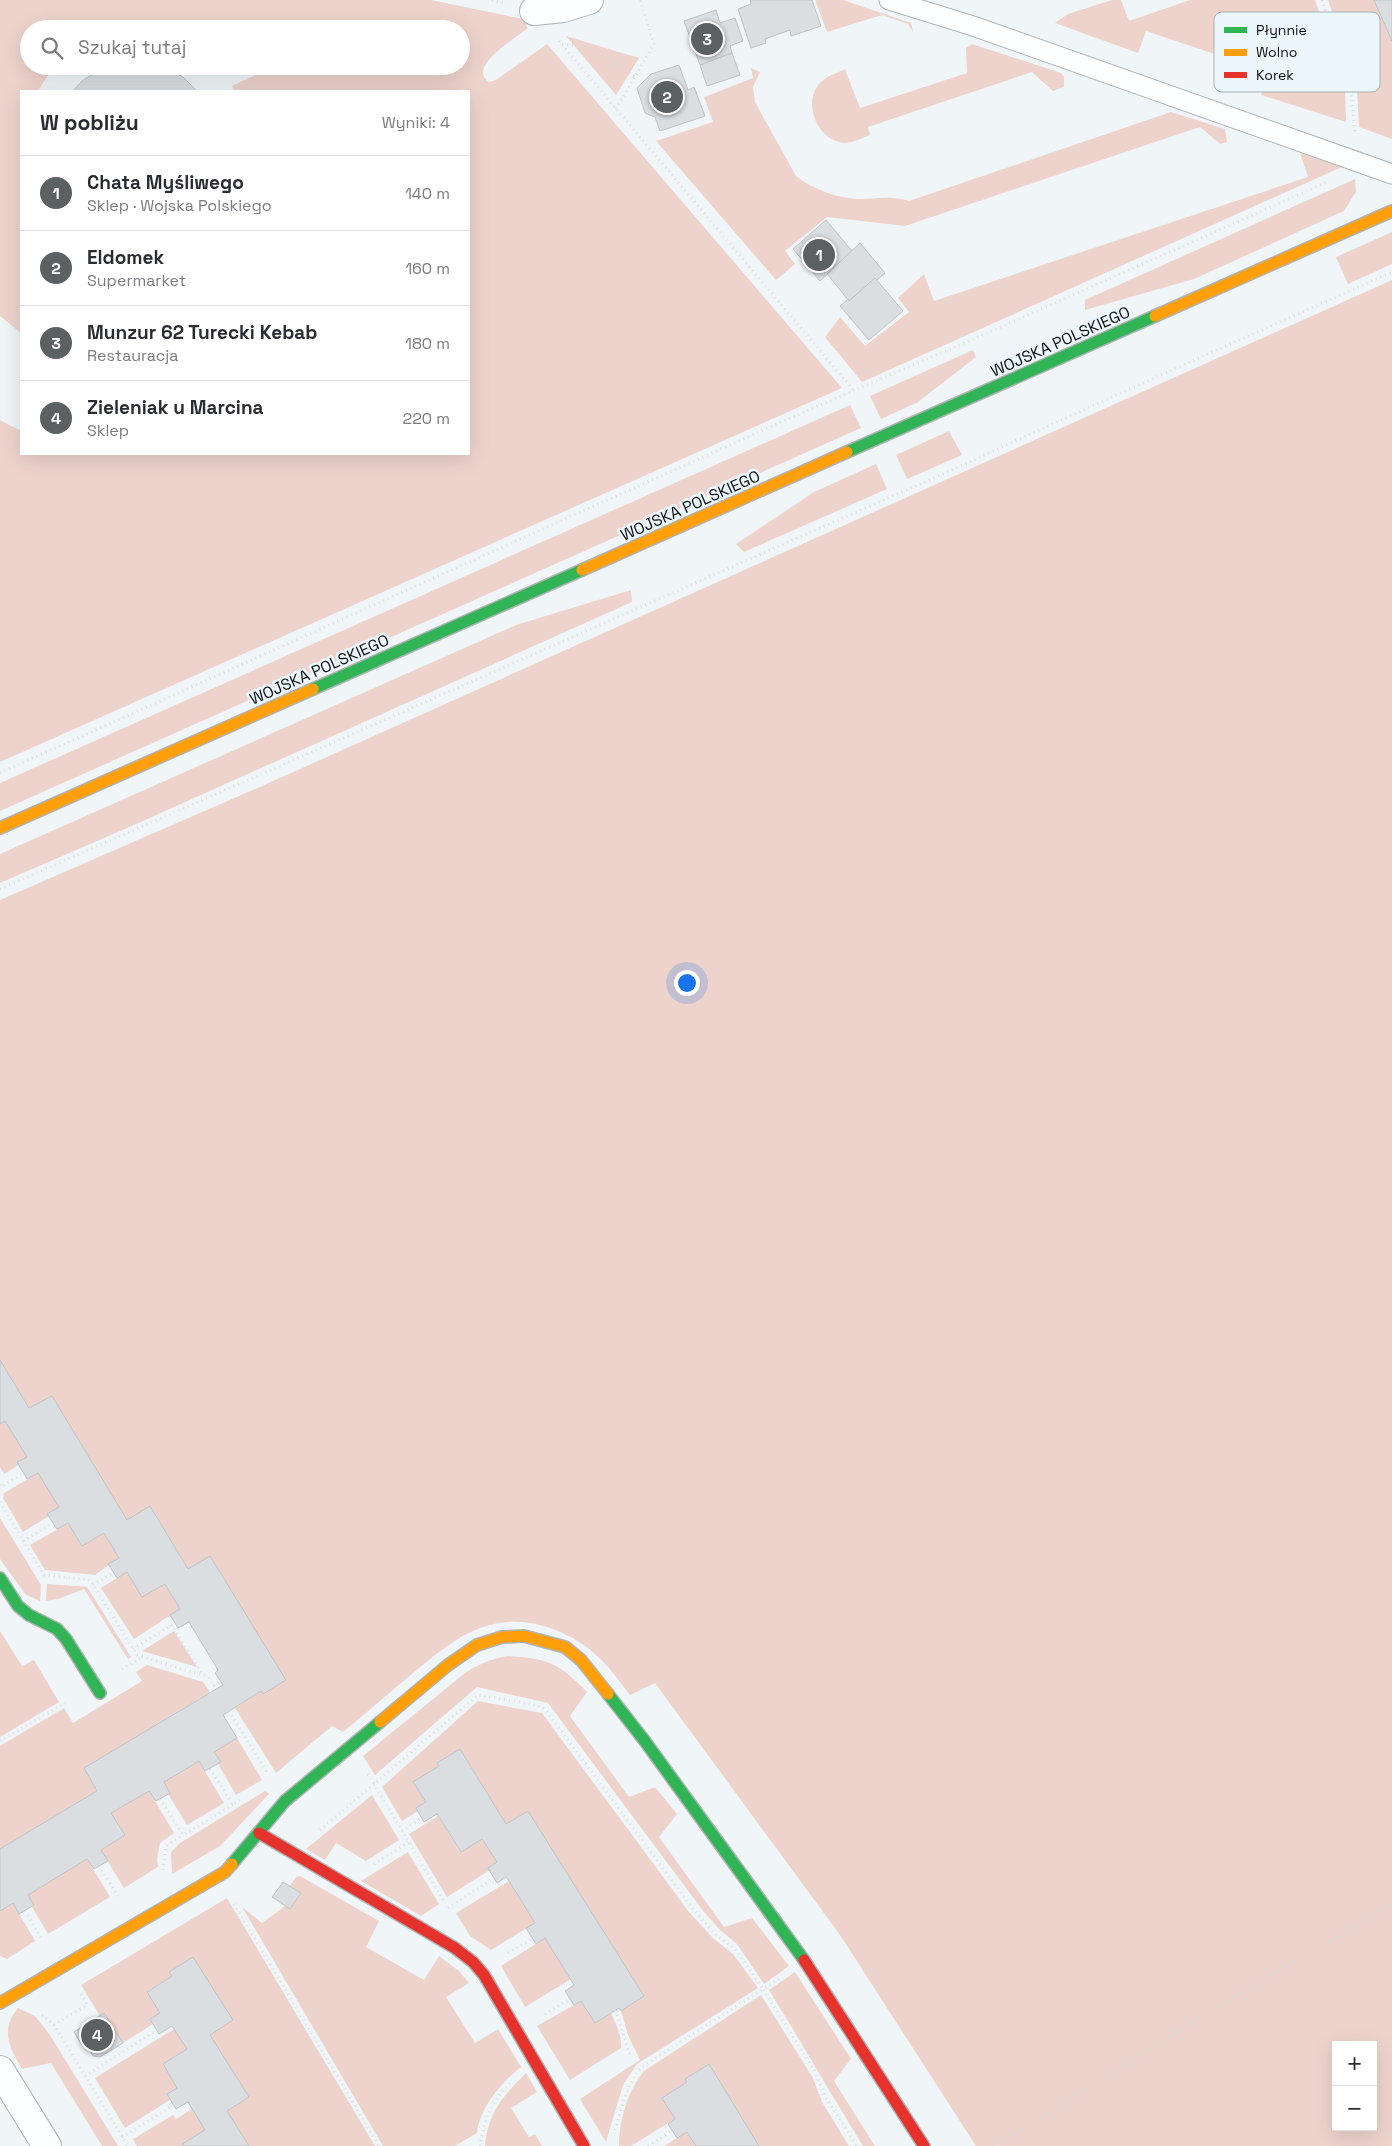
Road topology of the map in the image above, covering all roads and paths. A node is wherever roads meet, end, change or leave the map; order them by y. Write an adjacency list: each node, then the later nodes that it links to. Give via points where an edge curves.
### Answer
1 (589, 0): 5 (street, via 563,8)
2 (640, 0): 8 (path, via 654,44)
3 (889, 0): 11 (lane, via 982,29)
4 (1322, 0): 6 (path)
5 (534, 11): 7 (path)
6 (1326, 12)
7 (562, 44): 8 (path, via 588,47); 10 (path)
8 (635, 77): 10 (path)
9 (1351, 92): 11 (path, via 1355,130)
10 (616, 109): 15 (path)
11 (1368, 164): 12 (lane); 15 (path)
12 (1392, 174)
13 (1392, 211): 17 (street, WOJSKA POLSKIEGO)
14 (1392, 272): 18 (path, via 934,478)
15 (854, 390): 16 (path)
16 (0, 773)
17 (0, 828)
18 (0, 889)
19 (24, 1473): 20 (path)
20 (0, 1486)
21 (0, 1502): 23 (path)
22 (53, 1523): 23 (path)
23 (23, 1541): 26 (path, via 44,1575 90,1580)
24 (114, 1573): 26 (path)
25 (0, 1578): 30 (street, via 18,1606 57,1629 66,1639)
26 (93, 1585): 27 (path)
27 (133, 1649): 28 (path, via 137,1655); 28 (path, via 173,1624)
28 (204, 1676): 29 (path, via 214,1687)
29 (220, 1681)
30 (100, 1693)
31 (229, 1711): 34 (path)
32 (350, 1745): 40 (street, via 285,1801); 51 (street, via 477,1645 502,1636 524,1636 565,1647 599,1681 639,1733); 52 (path, via 374,1784 478,1695 545,1709 693,1909 715,1934 735,1949)
33 (210, 1769): 37 (path)
34 (272, 1781)
35 (248, 1795): 37 (path)
36 (160, 1799): 41 (path)
37 (233, 1804): 41 (path)
38 (422, 1818): 39 (path)
39 (402, 1831)
40 (259, 1832): 49 (street); 53 (street, via 225,1872)
41 (182, 1835): 43 (path, via 166,1846)
42 (100, 1866): 46 (path, via 119,1898)
43 (161, 1872)
44 (494, 1878): 49 (path)
45 (229, 1896): 67 (path)
46 (111, 1903)
47 (1392, 1906): 73 (path, via 1219,2006)
48 (25, 1911): 50 (path)
49 (418, 1927): 58 (street, via 473,1962)
50 (44, 1943)
51 (804, 1962): 52 (path); 72 (street)
52 (763, 1989): 64 (path, via 642,2066 631,2084); 71 (path)
53 (17, 1994): 54 (street); 60 (path, via 54,2025)
54 (0, 2003)
55 (616, 2010): 57 (path)
56 (156, 2030): 60 (path)
57 (630, 2056)
58 (535, 2062): 68 (path, via 501,2092 486,2116); 69 (street)
59 (0, 2070): 65 (street)
60 (85, 2076): 63 (path)
61 (174, 2105): 63 (path)
62 (672, 2131): 70 (path)
63 (122, 2137): 66 (path)
64 (612, 2137)
65 (47, 2146)
66 (128, 2146)
67 (379, 2146)
68 (480, 2146)
69 (584, 2146)
70 (648, 2146)
71 (857, 2146)
72 (924, 2146)
73 (997, 2146)

